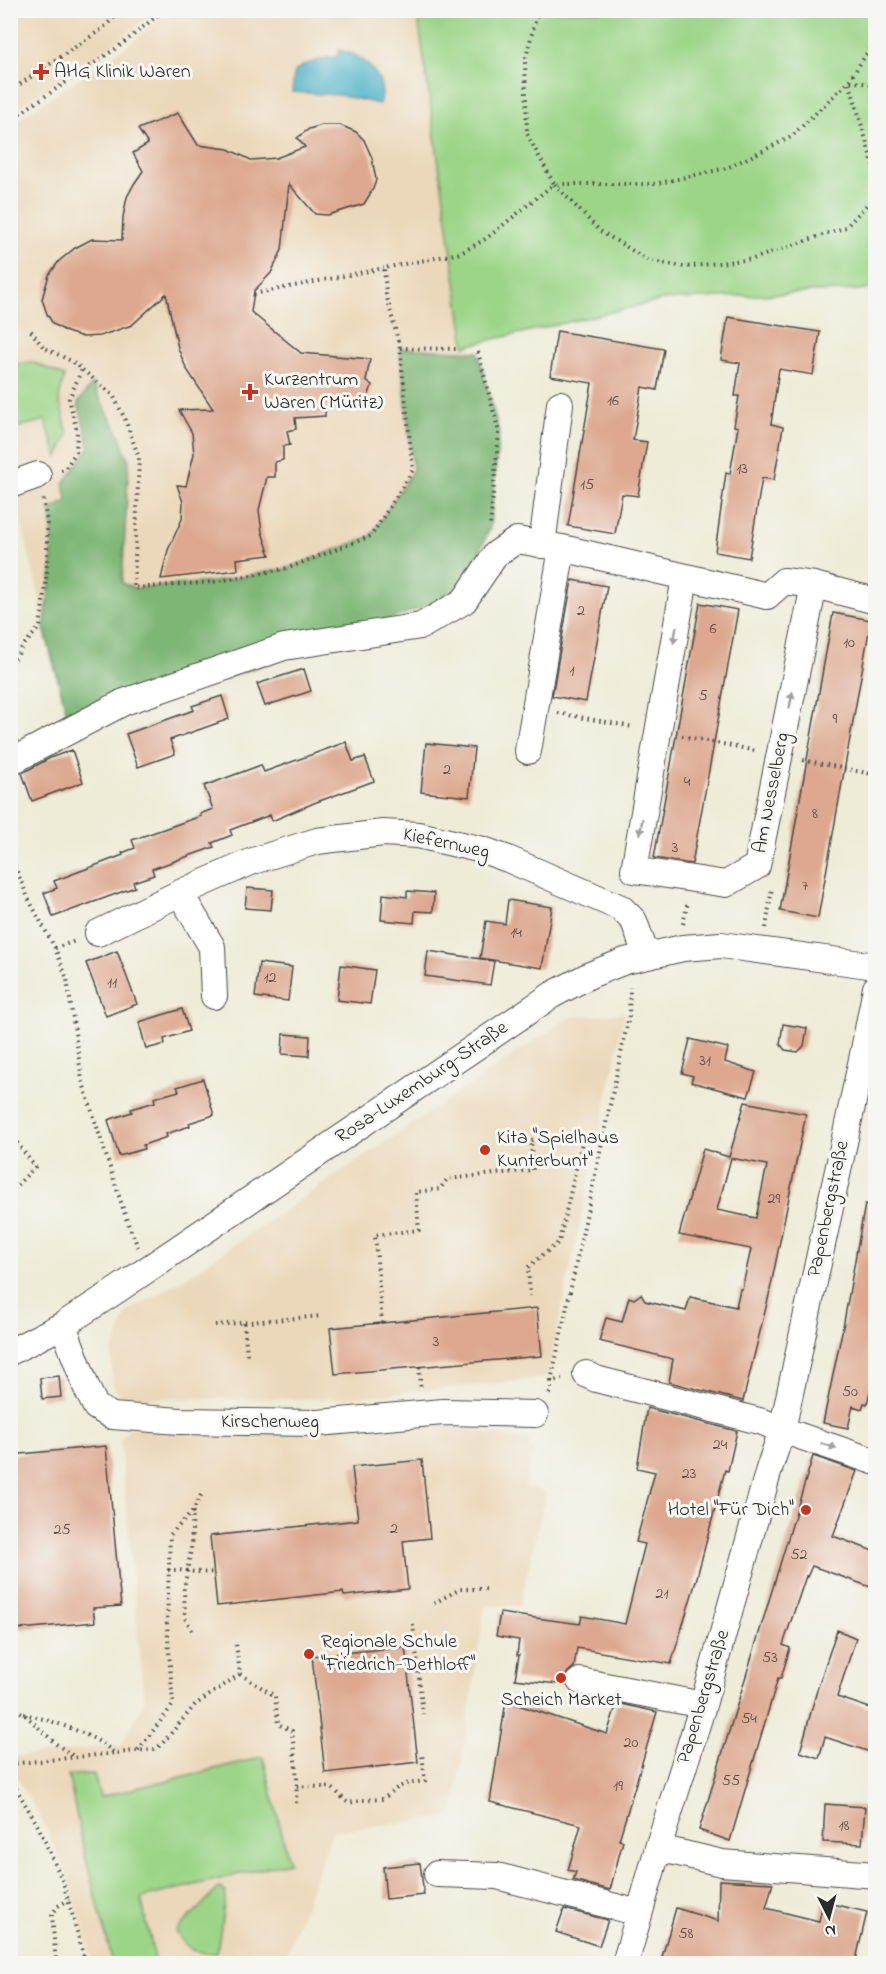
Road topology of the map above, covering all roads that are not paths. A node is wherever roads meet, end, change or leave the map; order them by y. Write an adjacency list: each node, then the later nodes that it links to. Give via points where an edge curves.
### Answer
1 (560, 404): 4 (street)
2 (38, 476): 3 (street)
3 (10, 485)
4 (552, 547): 5 (street); 8 (street); 9 (street, via 517,540 496,554 464,601 421,626 284,647 124,702)
5 (685, 578): 6 (street, via 767,596 784,581); 6 (street, Am Nesselberg, one-way to 6, via 634,870 726,884 757,866)
6 (814, 585): 7 (street)
7 (876, 601)
8 (528, 751)
9 (10, 762)
10 (180, 893): 11 (street, Kiefernweg); 12 (street, Kiefernweg, via 253,861 317,841 383,833 418,835 483,850 621,908 634,921); 15 (street, via 212,946)
11 (98, 933)
12 (646, 955): 13 (street, Rosa-Luxemburg-Straße, via 721,945); 17 (street, Rosa-Luxemburg-Straße, via 590,975 552,995)
13 (876, 966)
14 (876, 988): 16 (street, Papenbergstraße)
15 (214, 996)
16 (870, 1051): 21 (street, Papenbergstraße)
17 (63, 1325): 18 (street, Rosa-Luxemburg-Straße); 20 (street, Kirschenweg, via 96,1407 112,1416 318,1423 443,1412)
18 (10, 1352)
19 (586, 1374): 21 (street)
20 (535, 1414)
21 (782, 1430): 22 (street, one-way to 22); 24 (street, Papenbergstraße)
22 (876, 1462)
23 (579, 1681): 24 (street)
24 (703, 1705): 25 (street, Papenbergstraße)
25 (658, 1848): 27 (street, via 722,1863); 28 (street, Papenbergstraße)
26 (437, 1874): 28 (street, via 497,1876)
27 (876, 1875)
28 (639, 1912): 29 (street, Papenbergstraße)
29 (625, 1964)

